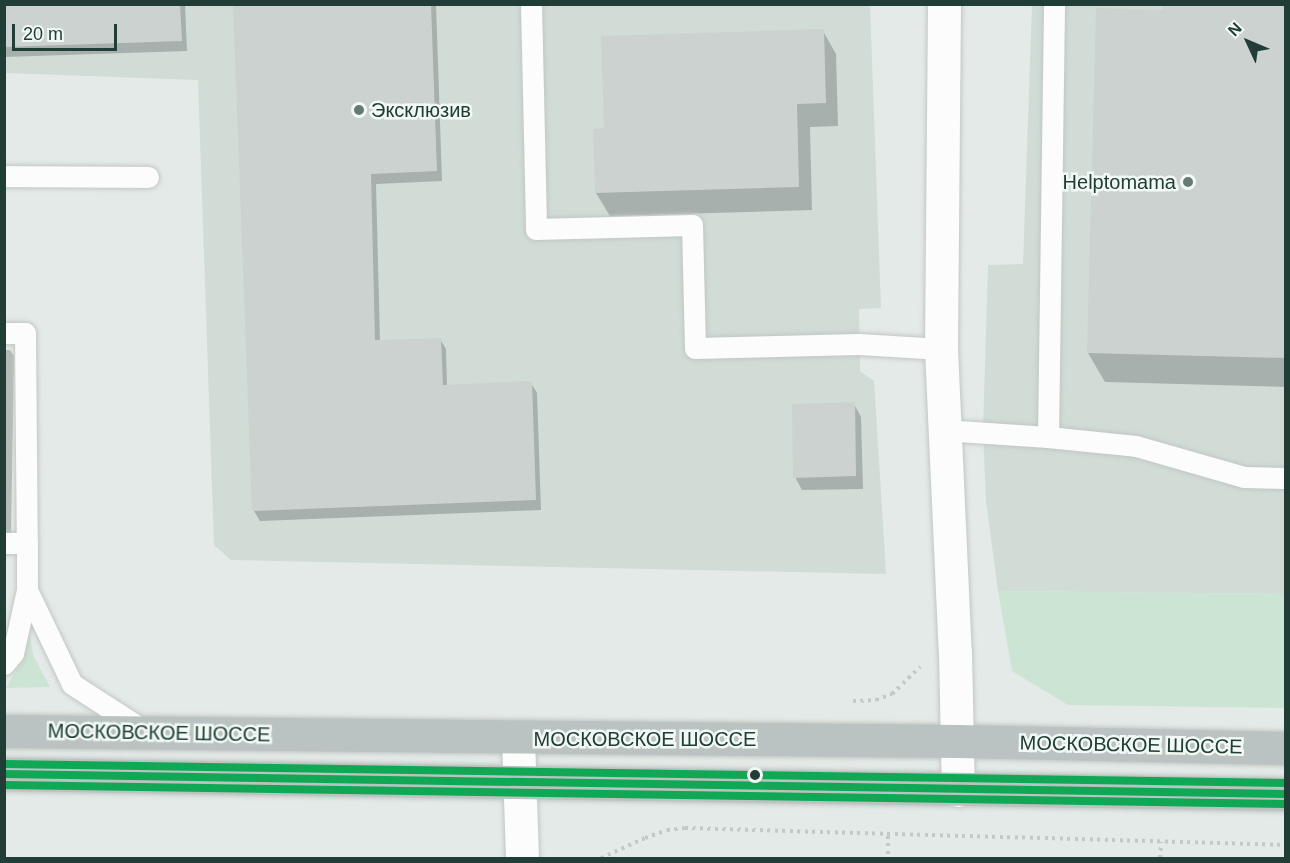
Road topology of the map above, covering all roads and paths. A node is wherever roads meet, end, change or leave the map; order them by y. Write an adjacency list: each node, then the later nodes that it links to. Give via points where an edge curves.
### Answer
1 (531, 4): 7 (lane, via 536,229 692,225 695,348 859,344)
2 (944, 4): 7 (street)
3 (1054, 4): 9 (lane)
4 (4, 176): 5 (lane)
5 (148, 177)
6 (4, 333): 12 (lane, via 25,333)
7 (941, 349): 8 (street)
8 (943, 430): 9 (lane); 20 (street, via 956,652)
9 (1048, 436): 10 (lane, via 1136,446 1244,477)
10 (1286, 478)
11 (4, 543): 12 (lane)
12 (27, 543): 13 (lane)
13 (27, 590): 15 (lane, via 14,653); 18 (lane, via 72,684)
14 (922, 661): 16 (path, via 919,669 892,694 876,700)
15 (4, 664)
16 (852, 701)
17 (4, 731): 18 (highway, МОСКОВСКОЕ ШОССЕ)
18 (147, 732): 19 (highway, МОСКОВСКОЕ ШОССЕ)
19 (518, 737): 20 (highway, МОСКОВСКОЕ ШОССЕ); 23 (street)
20 (957, 741): 21 (highway, МОСКОВСКОЕ ШОССЕ); 24 (street)
21 (1286, 748)
22 (4, 774): 23 (highway)
23 (520, 783): 24 (highway); 29 (street)
24 (958, 790): 25 (highway)
25 (1286, 794)
26 (888, 836): 27 (path); 30 (path, via 685,828 667,830); 31 (path)
27 (1161, 842): 28 (path); 32 (path)
28 (1286, 845)
29 (522, 858)
30 (601, 858)
31 (888, 858)
32 (1160, 858)

